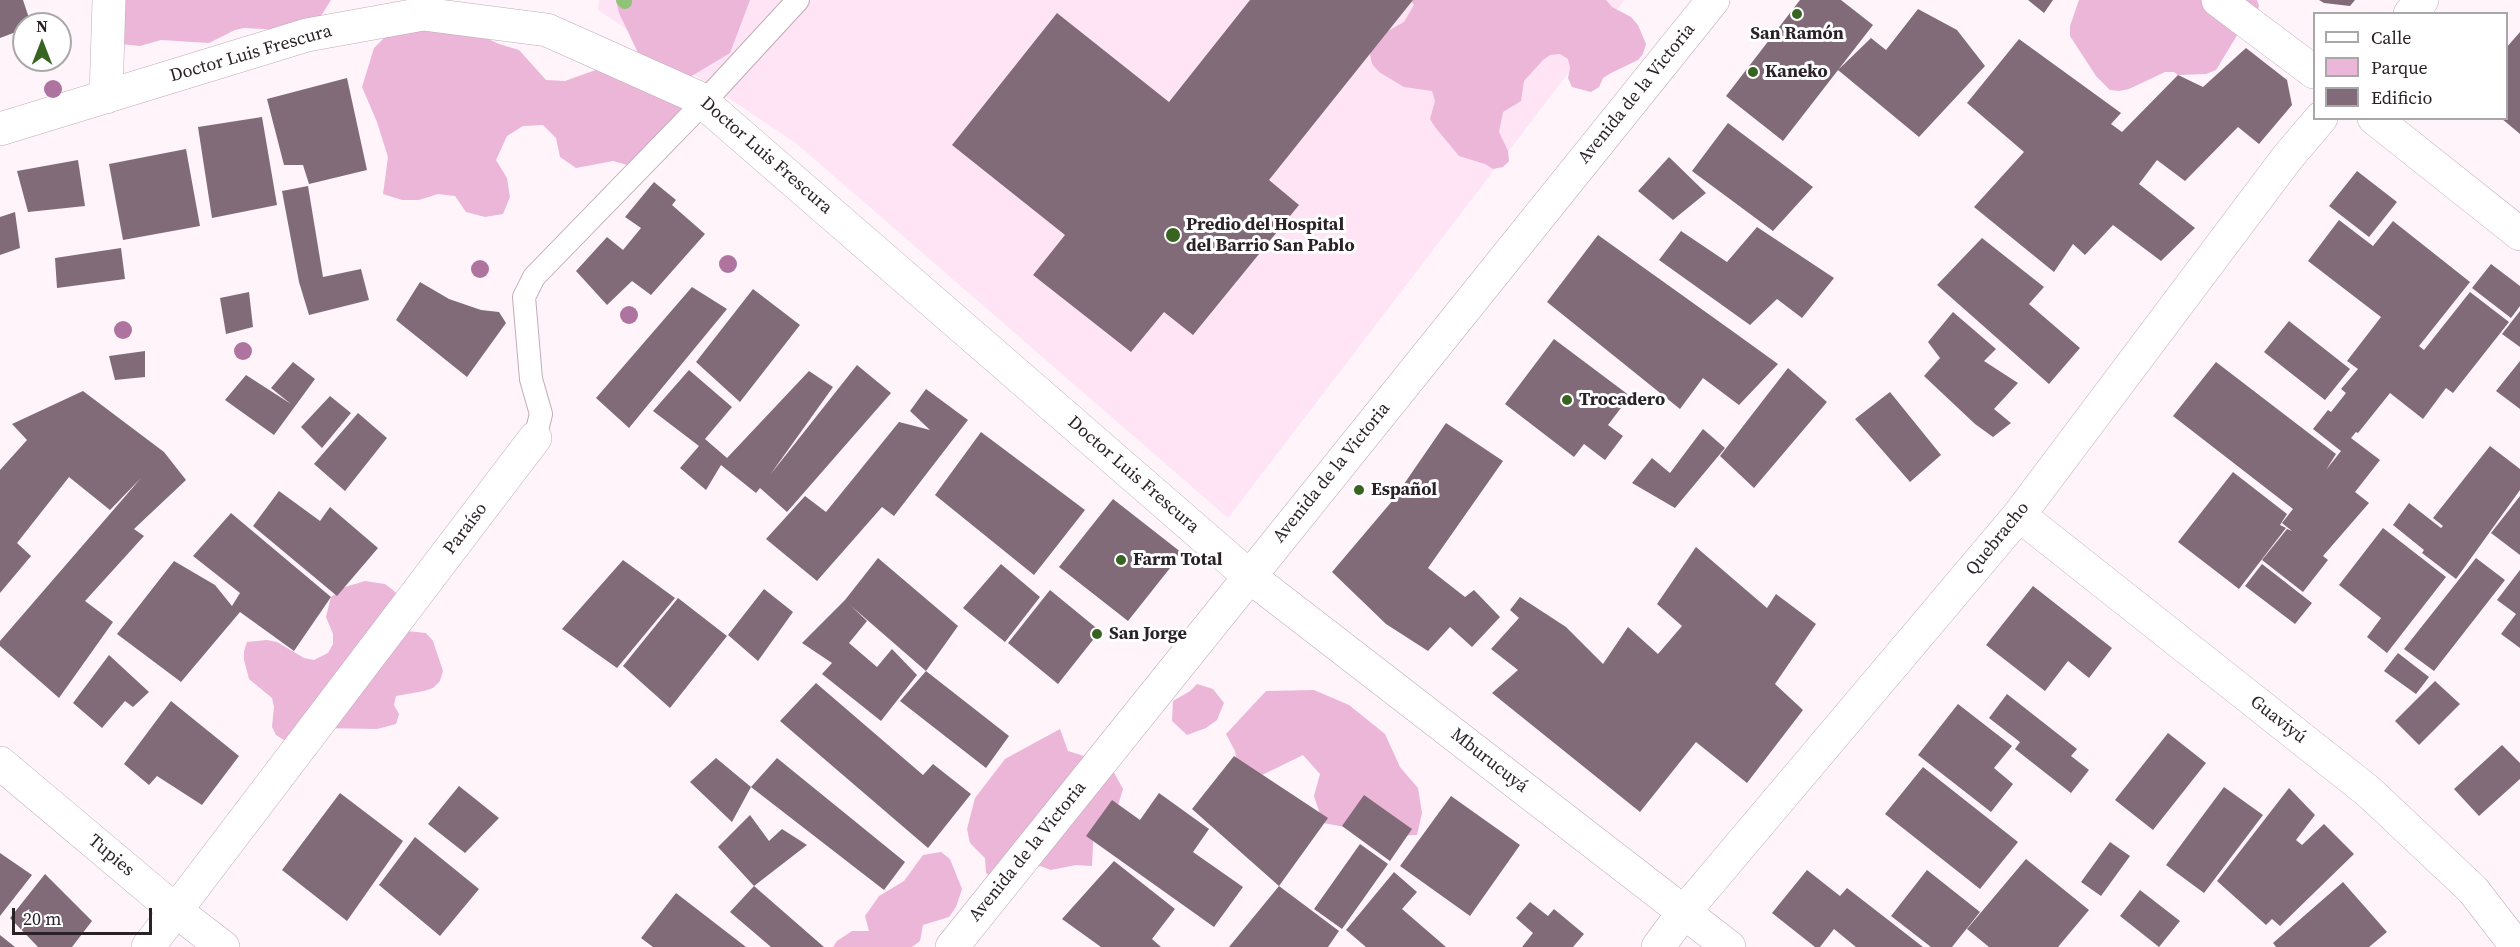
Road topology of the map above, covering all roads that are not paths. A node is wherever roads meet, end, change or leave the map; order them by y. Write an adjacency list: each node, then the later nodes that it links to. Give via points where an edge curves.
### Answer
1 (109, 0): 8 (street)
2 (798, 0): 9 (lane, Paraíso)
3 (1713, 0): 16 (street, Avenida de la Victoria)
4 (2218, 0): 7 (street)
5 (2422, 0): 6 (street)
6 (2412, 12)
7 (2313, 71)
8 (106, 97): 9 (street, Doctor Luis Frescura, via 307,35 423,14 547,30); 12 (street, Doctor Luis Frescura)
9 (705, 101): 14 (lane, Paraíso, via 534,277 524,297 531,379 541,414); 16 (street, Doctor Luis Frescura)
10 (2320, 120): 15 (street, Quebracho)
11 (2377, 120): 13 (street)
12 (0, 129)
13 (2520, 234)
14 (535, 438): 18 (street, Paraíso)
15 (2019, 515): 19 (street, Quebracho); 25 (street, Guaviyú, via 2369,792 2473,890)
16 (1249, 576): 19 (street, Mburucuyá); 22 (street, Avenida de la Victoria)
17 (0, 763): 18 (street, Tupies)
18 (176, 911): 20 (street, Paraíso); 21 (street, Tupies)
19 (1684, 912): 23 (street, Quebracho); 24 (street, Mburucuyá)
20 (148, 947)
21 (224, 947)
22 (952, 947)
23 (1658, 947)
24 (1728, 947)
25 (2517, 947)

